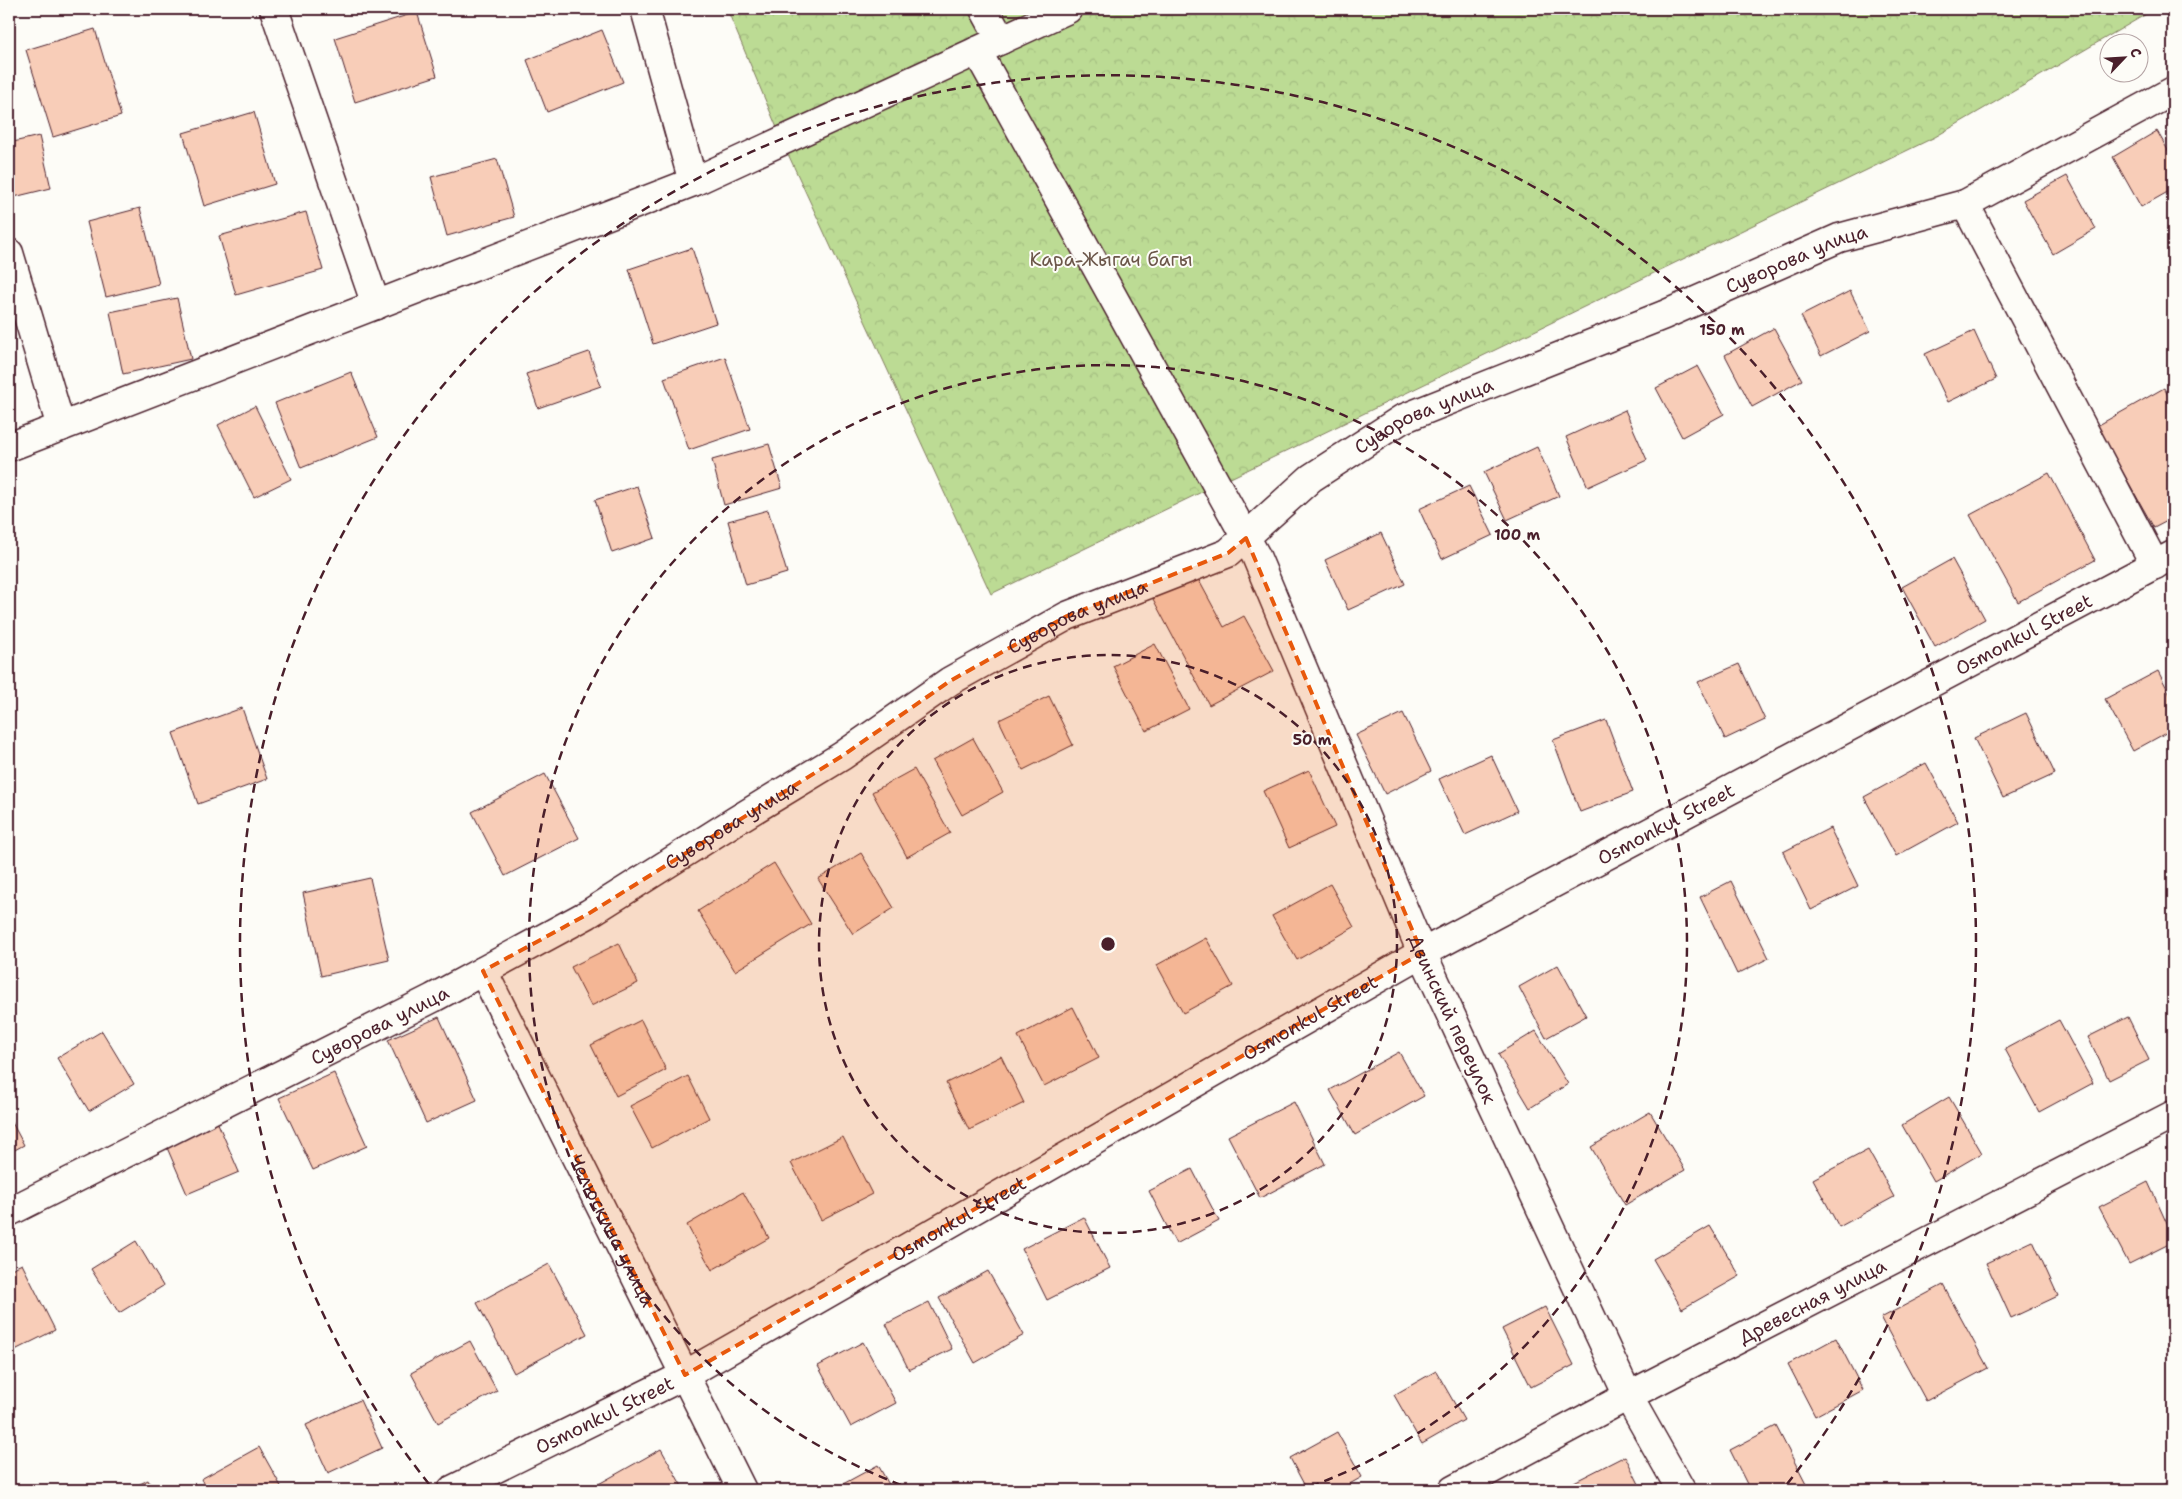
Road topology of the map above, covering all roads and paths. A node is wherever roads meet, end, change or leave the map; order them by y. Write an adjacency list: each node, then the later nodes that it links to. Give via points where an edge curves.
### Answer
1 (274, 9): 10 (street)
2 (645, 9): 7 (street)
3 (984, 9): 5 (street, Двинский переулок)
4 (1068, 9): 5 (street)
5 (989, 45): 7 (street); 13 (street, Двинский переулок)
6 (2173, 90): 8 (street, Суворова улица)
7 (693, 182): 10 (street)
8 (1965, 204): 13 (street, Суворова улица, via 1840,238 1664,315 1402,419 1311,478); 14 (street)
9 (9, 253): 11 (street)
10 (376, 305): 11 (street)
11 (61, 427): 12 (street)
12 (9, 447)
13 (1246, 538): 15 (street, Двинский переулок); 16 (street, Суворова улица, via 1228,553 1067,616 950,681 842,756 588,914)
14 (2164, 560): 15 (street, Osmonkul Street)
15 (1422, 954): 19 (street, Osmonkul Street); 20 (street, Двинский переулок)
16 (482, 971): 18 (street, Суворова улица); 19 (street, Челюскина улица)
17 (2173, 1115): 20 (street, Древесная улица)
18 (9, 1212)
19 (685, 1375): 21 (street, Osmonkul Street); 22 (street, Челюскина улица)
20 (1628, 1396): 23 (street, Древесная улица); 24 (street, Двинский переулок)
21 (452, 1490)
22 (742, 1490)
23 (1454, 1490)
24 (1681, 1490)

